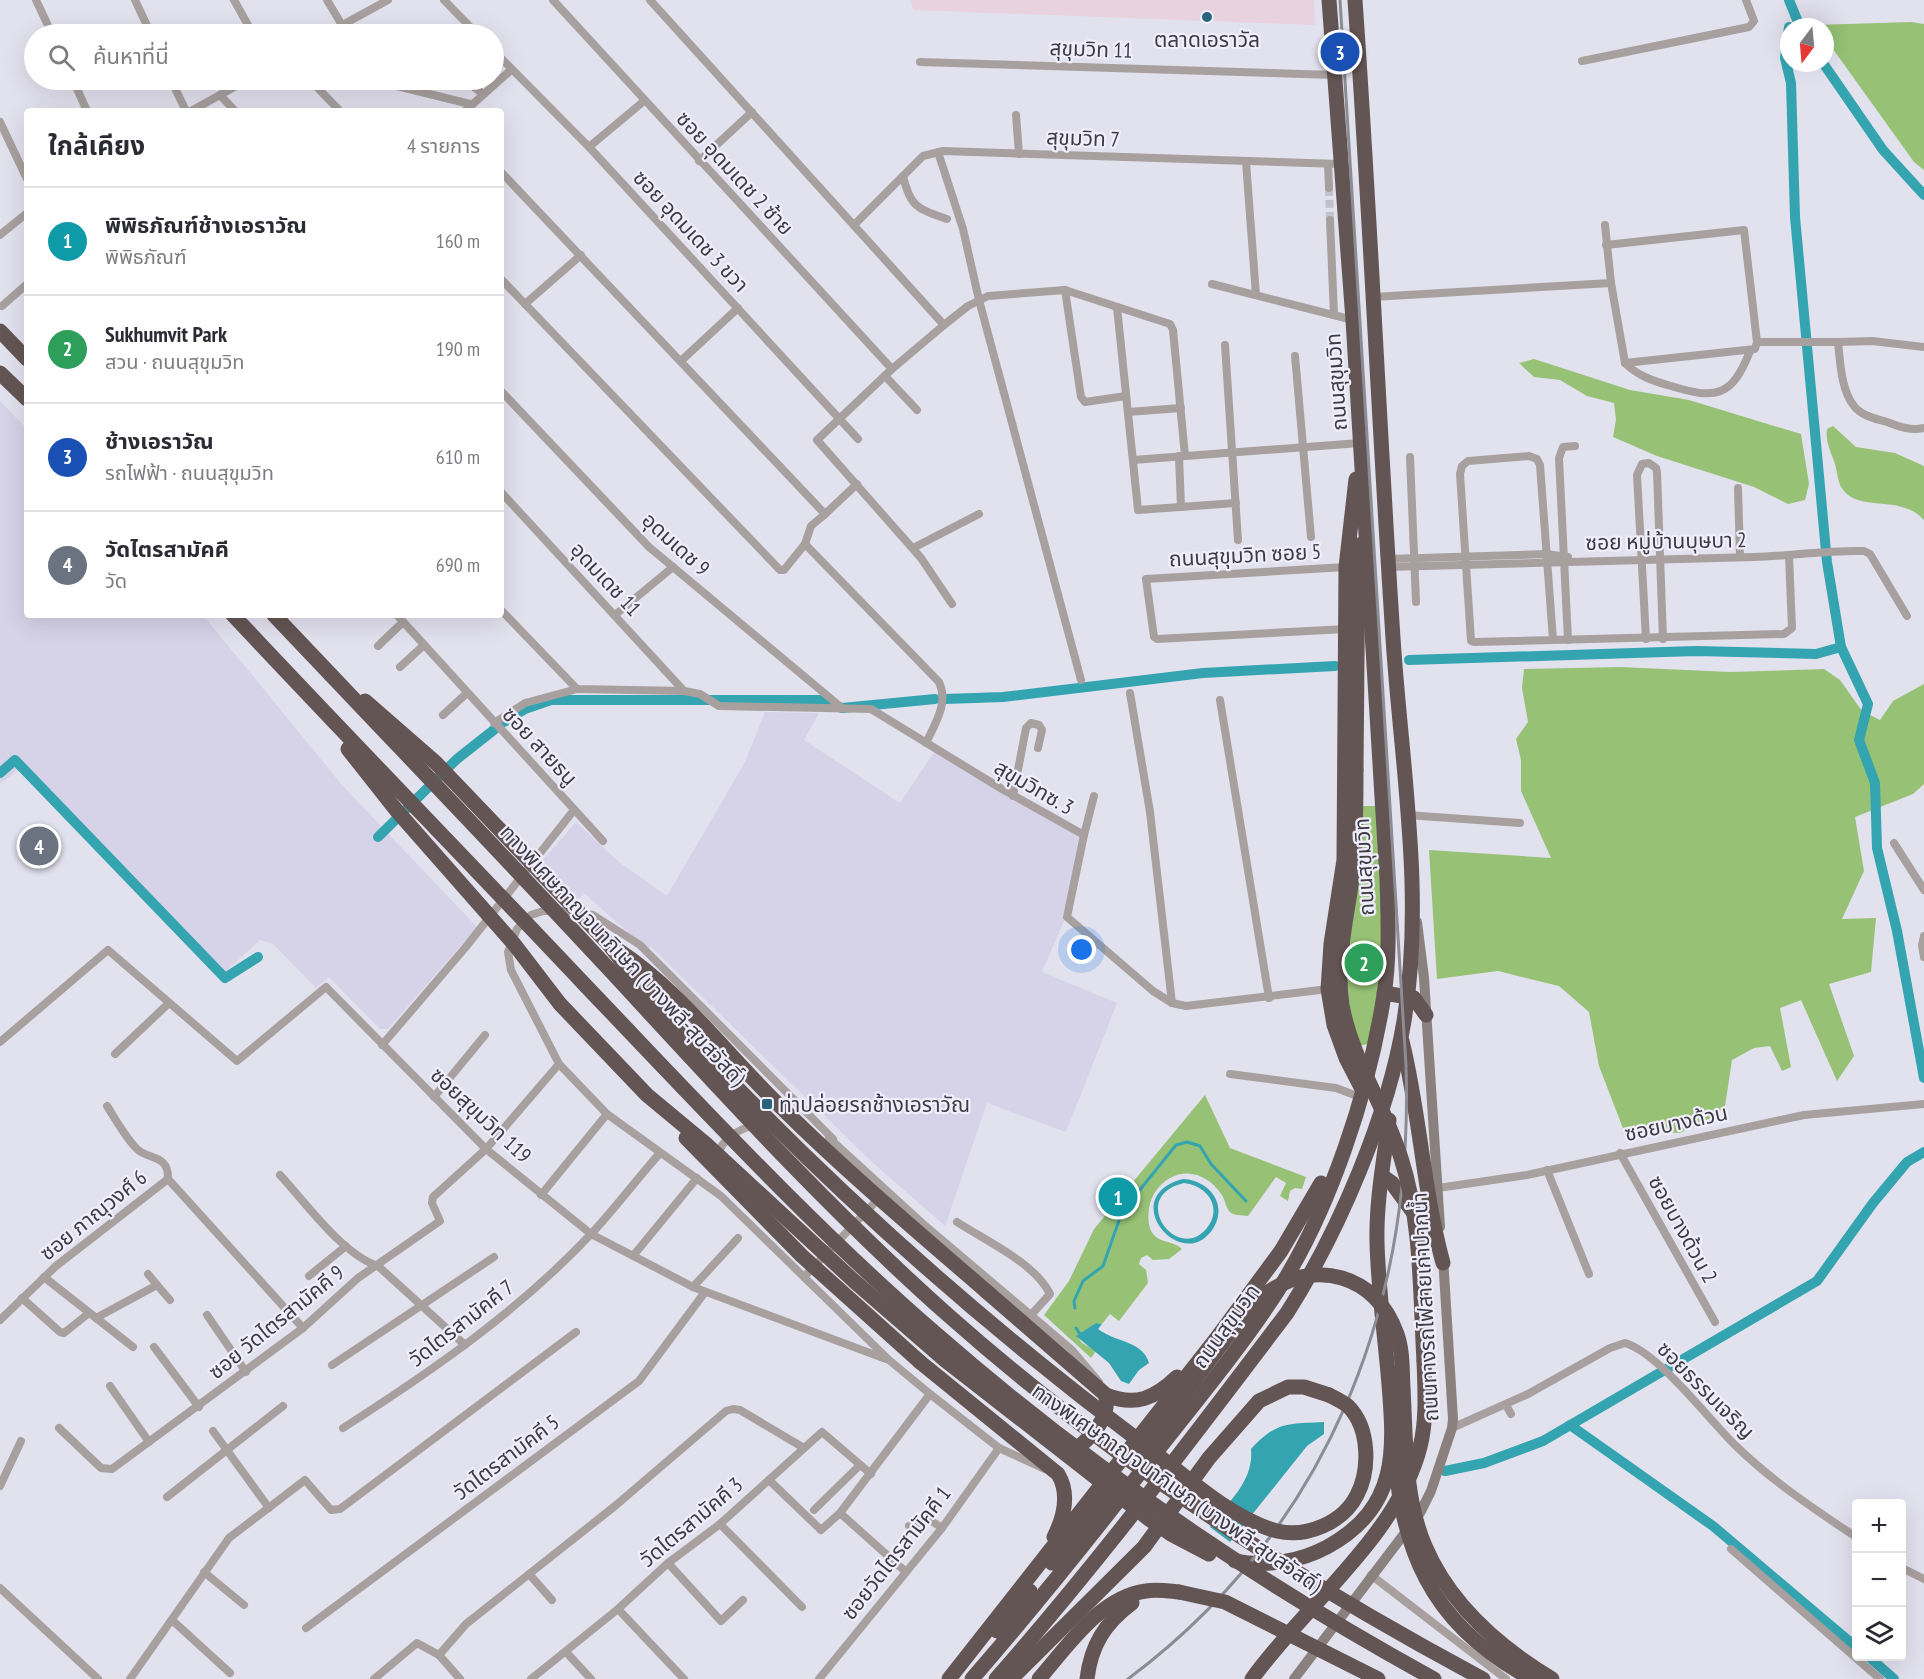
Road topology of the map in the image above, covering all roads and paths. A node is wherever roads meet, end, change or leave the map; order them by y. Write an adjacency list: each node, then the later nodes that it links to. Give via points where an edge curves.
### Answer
1 (36, 0): 12 (street)
2 (135, 0): 13 (street)
3 (234, 0): 14 (street)
4 (327, 0): 15 (street)
5 (388, 0): 16 (street)
6 (444, 0): 17 (street)
7 (554, 0): 33 (street, ซอย อุดมเดช 2 ซ้าย)
8 (651, 0): 40 (street)
9 (1329, 0): 22 (highway, ถนนสุขุมวิท)
10 (1355, 0): 67 (highway, ถนนสุขุมวิท)
11 (1746, 0): 18 (street, via 1754,21 1749,27)
12 (47, 24)
13 (146, 24)
14 (247, 24)
15 (341, 24)
16 (344, 24)
17 (467, 24)
18 (1582, 61)
19 (504, 62): 21 (street, ซอย อุดมเดช 3 ขวา)
20 (920, 62): 22 (street, สุขุมวิท 11)
21 (511, 70): 23 (street); 43 (street, ซอย อุดมเดช 3 ขวา)
22 (1334, 75): 48 (highway, ถนนสุขุมวิท)
23 (504, 76)
24 (78, 90): 34 (street)
25 (176, 90): 35 (street)
26 (229, 90): 32 (street)
27 (320, 90): 38 (street)
28 (408, 90): 39 (street)
29 (479, 90): 31 (street)
30 (487, 90): 31 (street)
31 (483, 93): 39 (street)
32 (220, 95): 36 (street); 37 (street)
33 (644, 101): 43 (street); 46 (street, ซอย อุดมเดช 2 ซ้าย)
34 (86, 108)
35 (185, 108)
36 (197, 108)
37 (232, 108)
38 (337, 108)
39 (467, 108)
40 (752, 112): 46 (street); 56 (street)
41 (1016, 115): 45 (street)
42 (0, 122): 49 (street)
43 (589, 147): 72 (street, ซอย อุดมเดช 3 ขวา)
44 (938, 152): 45 (street, สุขุมวิท 7); 51 (street, via 923,156); 68 (street, via 963,229)
45 (1019, 154): 47 (street, สุขุมวิท 7)
46 (699, 160): 87 (street, ซอย อุดมเดช 2 ซ้าย)
47 (1246, 162): 48 (street, สุขุมวิท 7); 66 (street)
48 (1334, 164): 52 (street); 74 (highway, ถนนสุขุมวิท)
49 (24, 173)
50 (504, 175): 60 (street)
51 (903, 176): 54 (street, via 907,194 918,208); 56 (street)
52 (1329, 188)
53 (24, 215): 58 (street)
54 (947, 219)
55 (1330, 220): 73 (street)
56 (854, 225): 75 (street)
57 (1605, 225): 59 (street)
58 (0, 235)
59 (1606, 245): 63 (street); 77 (street, via 1744,230)
60 (581, 255): 69 (street); 84 (street)
61 (504, 282): 69 (street)
62 (1212, 284): 66 (street)
63 (1611, 284): 67 (street); 85 (street)
64 (24, 287): 70 (street)
65 (1065, 291): 68 (street, via 988,296); 71 (street); 90 (street, via 1082,397 1091,403)
66 (1256, 295): 73 (street)
67 (1373, 297): 91 (highway, ถนนสุขุมวิท)
68 (979, 300): 75 (street); 146 (street)
69 (525, 304): 115 (street, via 780,570)
70 (2, 306)
71 (1117, 307): 90 (street); 93 (street, via 1170,324)
72 (738, 308): 84 (street); 96 (street, ซอย อุดมเดช 3 ขวา)
73 (1334, 315): 74 (street)
74 (1353, 320): 92 (highway, ถนนสุขุมวิท)
75 (944, 325): 87 (street)
76 (0, 331): 83 (highway)
77 (1757, 342): 78 (street); 81 (street)
78 (1838, 342): 80 (street, via 1872,340); 97 (street, via 1842,372 1854,406 1870,417)
79 (1225, 345): 102 (street)
80 (1924, 347)
81 (1750, 351): 85 (street); 85 (street, via 1741,375 1714,395 1699,395 1650,380)
82 (1294, 356): 100 (street)
83 (24, 357)
84 (682, 360): 112 (street)
85 (1625, 363)
86 (0, 373): 89 (highway)
87 (889, 373): 94 (street, ซอย อุดมเดช 2 ซ้าย); 96 (street)
88 (504, 394): 127 (street, อุดมเดช 9, via 649,547)
89 (24, 396)
90 (1126, 396): 95 (street)
91 (1380, 401): 92 (highway); 125 (highway, ถนนสุขุมวิท)
92 (1358, 403): 101 (highway, ถนนสุขุมวิท)
93 (1181, 408): 95 (street); 103 (street)
94 (917, 410)
95 (1128, 412): 105 (street)
96 (840, 418): 98 (street, ซอย อุดมเดช 3 ขวา); 106 (street, via 817,440)
97 (1924, 428)
98 (858, 439)
99 (1575, 446): 120 (street, via 1561,449 1559,458)
100 (1303, 447): 101 (street); 102 (street); 113 (street)
101 (1361, 449): 128 (highway); 172 (highway, ถนนสุขุมวิท, via 1387,879); 306 (highway, bridge, via 1353,870 1340,974 1342,1003 1353,1047 1386,1117 1404,1168 1417,1241 1426,1395 1421,1446 1395,1504)
102 (1232, 454): 103 (street); 109 (street)
103 (1182, 456): 105 (street); 110 (street)
104 (1410, 456): 124 (street)
105 (1133, 459): 110 (street, via 1138,510)
106 (857, 484): 112 (street); 116 (street)
107 (1738, 488): 119 (street)
108 (504, 495): 132 (street, อุดมเดช 11)
109 (1236, 503): 110 (street); 114 (street)
110 (1181, 507)
111 (979, 514): 116 (street)
112 (824, 515): 115 (street, via 811,526)
113 (1311, 537)
114 (1238, 540)
115 (805, 544): 156 (street, via 939,682 943,701)
116 (913, 548): 130 (street)
117 (1546, 554): 120 (street); 122 (street); 122 (street, via 1540,465 1529,456 1468,461 1462,466); 126 (street)
118 (1789, 556): 119 (street, ซอย หมู่บ้านบุษบา 2); 133 (street, ซอย หมู่บ้านบุษบา 2, via 1868,552); 139 (street, via 1790,632)
119 (1740, 557): 121 (street, ซอย หมู่บ้านบุษบา 2)
120 (1563, 559): 123 (street, ซอย หมู่บ้านบุษบา 2); 126 (street, ซอย หมู่บ้านบุษบา 2); 141 (street)
121 (1660, 559): 123 (street, ซอย หมู่บ้านบุษบา 2); 123 (street, via 1656,468 1649,463 1642,464 1637,475); 139 (street)
122 (1467, 560): 124 (street, ซอย หมู่บ้านบุษบา 2); 126 (street, ซอย หมู่บ้านบุษบา 2); 140 (street, via 1472,641)
123 (1641, 560): 138 (street)
124 (1415, 562): 125 (street, ซอย หมู่บ้านบุษบา 2); 129 (street)
125 (1388, 563): 161 (highway, ถนนสุขุมวิท)
126 (1547, 564): 140 (street)
127 (673, 567): 132 (street); 153 (street, อุดมเดช 9)
128 (1346, 567): 137 (highway); 137 (street, ถนนสุขุมวิท ซอย 5, via 1146,579 1157,639)
129 (1416, 602)
130 (952, 604)
131 (504, 613): 147 (street)
132 (615, 615): 148 (street, อุดมเดช 11)
133 (1907, 616)
134 (236, 618): 151 (highway, ทางพิเศษกาญจนาภิเษก (บางพลี-สุขสวัสดิ์), bridge)
135 (277, 618): 145 (highway, ทางพิเศษกาญจนาภิเษก (บางพลี-สุขสวัสดิ์))
136 (400, 619): 142 (street, ซอย สายธนู); 143 (street)
137 (1346, 629): 171 (highway, via 1344,860)
138 (1646, 639): 139 (street); 141 (street)
139 (1663, 639)
140 (1553, 640): 141 (street)
141 (1568, 640)
142 (424, 645): 144 (street); 149 (street, ซอย สายธนู)
143 (378, 646)
144 (399, 668)
145 (331, 675): 169 (highway, bridge, via 430,756); 311 (highway, ทางพิเศษกาญจนาภิเษก (บางพลี-สุขสวัสดิ์), bridge, via 735,1106 876,1249 948,1315 1031,1385 1190,1502 1334,1595)
146 (1081, 680)
147 (577, 689): 148 (street); 155 (street, via 525,703)
148 (684, 691): 153 (street, สุขุมวิทซ. 3, via 700,694 714,704)
149 (467, 693): 154 (street); 155 (street, ซอย สายธนู)
150 (1130, 693): 176 (street, via 1150,812)
151 (310, 697): 187 (highway, bridge, via 397,811 514,944 576,1022); 310 (highway, ทางพิเศษกาญจนาภิเษก (บางพลี-สุขสวัสดิ์), bridge, via 790,1199 938,1336 1097,1463 1187,1526 1317,1612)
152 (1220, 700): 174 (street)
153 (839, 706): 156 (street, สุขุมวิทซ. 3, via 871,709)
154 (443, 715)
155 (494, 723): 160 (street, ซอย สายธนู)
156 (926, 743): 158 (street, สุขุมวิทซ. 3)
157 (1038, 748): 158 (street, via 1042,730 1031,723 1025,731)
158 (1013, 796): 163 (street, สุขุมวิทซ. 3)
159 (1094, 796): 163 (street)
160 (574, 810): 164 (street); 181 (street, ซอย สายธนู)
161 (1407, 815): 162 (street); 166 (highway, ถนนสุขุมวิท)
162 (1520, 824)
163 (1084, 835): 176 (street, สุขุมวิทซ. 3, via 1067,916)
164 (603, 841)
165 (1894, 843): 167 (street)
166 (1411, 885): 173 (highway, ถนนสุขุมวิท); 177 (main road, ถนนทางรถไฟสายเก่าปากน้ำ)
167 (1924, 890)
168 (1924, 936): 170 (street)
169 (608, 943): 242 (highway, bridge, via 654,977 784,1111); 303 (highway, bridge, via 686,1036 854,1203 1035,1359 1226,1506 1261,1526 1295,1533 1330,1523 1350,1507 1366,1470 1365,1445 1348,1406 1304,1387 1287,1387 1259,1401 1209,1458 1144,1547)
170 (1924, 957)
171 (1328, 989): 174 (street); 186 (highway, via 1334,1025)
172 (1384, 993): 173 (highway); 186 (highway, ถนนสุขุมวิท)
173 (1407, 995): 177 (highway, via 1419,1001); 179 (highway, ถนนสุขุมวิท)
174 (1269, 998): 176 (street, via 1186,1006)
175 (169, 1003): 180 (street, ซอยสุขุมวิท 119, via 108,950); 181 (street, ซอยสุขุมวิท 119, via 237,1061 326,987); 182 (street)
176 (1172, 1003)
177 (1426, 1015): 202 (main road, ถนนทางรถไฟสายเก่าปากน้ำ)
178 (485, 1035): 188 (street)
179 (1401, 1038): 183 (highway, ถนนสุขุมวิท); 213 (highway, via 1426,1192)
180 (0, 1042)
181 (382, 1045): 188 (street, ซอยสุขุมวิท 119)
182 (115, 1054)
183 (1396, 1056): 199 (highway); 302 (highway, ถนนสุขุมวิท, via 1349,1196 1287,1313 1068,1594)
184 (559, 1064): 191 (street); 193 (street, via 511,970 508,952 512,938 531,915 543,911 593,915 640,945); 194 (street)
185 (1230, 1074): 186 (street)
186 (1361, 1093): 192 (highway, ถนนสุขุมวิท)
187 (646, 1095): 251 (highway, bridge, via 719,1155 945,1360 1149,1519 1200,1550 1242,1562 1278,1563 1300,1559 1334,1543 1374,1507 1389,1470); 259 (highway, bridge, via 769,1224 920,1362)
188 (434, 1097): 194 (street, ซอยสุขุมวิท 119)
189 (1924, 1104): 196 (street, ซอยบางด้วน, via 1804,1115)
190 (107, 1106): 201 (street, via 137,1149 160,1160)
191 (607, 1114): 195 (street); 203 (street)
192 (1353, 1118): 233 (highway, via 1296,1226); 301 (highway, ถนนสุขุมวิท, via 1321,1205 1278,1290 1090,1538)
193 (833, 1139): 204 (street); 205 (street, via 781,1124 739,1130 727,1137 718,1153)
194 (486, 1149): 203 (street, ซอยสุขุมวิท 119); 214 (street, ซอย วัดไตรสามัคคี 9, via 433,1197 441,1220)
195 (660, 1153): 200 (street); 207 (street, วัดไตรสามัคคี 7)
196 (1620, 1153): 197 (street, ซอยบางด้วน); 230 (street, ซอยบางด้วน 2)
197 (1547, 1170): 202 (street, ซอยบางด้วน); 216 (street)
198 (280, 1175): 209 (street)
199 (1382, 1176): 213 (highway, via 1392,1183); 251 (highway, via 1377,1240)
200 (697, 1178): 205 (street); 211 (street)
201 (168, 1179): 218 (street, ซอย ภาณุวงศ์ 6); 231 (street, ซอย ภาณุวงศ์ 6)
202 (1438, 1188): 213 (main road, ถนนทางรถไฟสายเก่าปากน้ำ)
203 (541, 1195): 207 (street, ซอยสุขุมวิท 119)
204 (890, 1195): 210 (street, via 881,1196); 228 (street)
205 (721, 1196): 219 (street)
206 (957, 1222): 228 (street, via 1031,1270 1048,1289 1050,1294)
207 (591, 1234): 211 (street, ซอยสุขุมวิท 119); 234 (street, วัดไตรสามัคคี 7, via 510,1310)
208 (738, 1238): 221 (street)
209 (346, 1246): 214 (street, via 362,1260); 217 (street)
210 (829, 1251): 219 (street); 242 (highway, via 913,1326 1066,1451 1073,1452 1092,1435 1106,1408)
211 (633, 1256): 221 (street, ซอยสุขุมวิท 119)
212 (494, 1257): 225 (street)
213 (1443, 1263): 249 (main road, ถนนทางรถไฟสายเก่าปากน้ำ)
214 (378, 1266): 225 (street); 231 (street, ซอย วัดไตรสามัคคี 9, via 358,1278)
215 (148, 1274): 220 (street)
216 (1589, 1274)
217 (309, 1276)
218 (44, 1277): 223 (street, ซอย ภาณุวงศ์ 6); 226 (street)
219 (804, 1277): 237 (street)
220 (157, 1285): 224 (street); 226 (street)
221 (693, 1287): 222 (street, ซอยสุขุมวิท 119)
222 (705, 1292): 237 (street, ซอยสุขุมวิท 119); 287 (street, วัดไตรสามัคคี 5, via 639,1381)
223 (22, 1298): 226 (street, via 64,1334); 229 (street, ซอย ภาณุวงศ์ 6)
224 (170, 1300)
225 (422, 1305): 234 (street); 238 (street)
226 (93, 1315): 235 (street)
227 (207, 1315): 239 (street)
228 (1031, 1315): 242 (street, via 1072,1350)
229 (0, 1320)
230 (1715, 1322)
231 (303, 1328): 239 (street, ซอย วัดไตรสามัคคี 9)
232 (576, 1332): 263 (street, via 340,1509 331,1510 305,1480)
233 (1216, 1339): 242 (highway, via 1170,1384 1148,1399 1127,1401); 271 (highway)
234 (465, 1345): 248 (street, วัดไตรสามัคคี 7)
235 (132, 1347)
236 (154, 1347): 245 (street)
237 (889, 1360): 241 (street)
238 (332, 1365)
239 (246, 1372): 245 (street, ซอย วัดไตรสามัคคี 9)
240 (110, 1386): 253 (street)
241 (930, 1394): 255 (street); 258 (street)
242 (1106, 1395)
243 (1506, 1405): 246 (street); 249 (street, ซอยธรรมเจริญ); 269 (street, ซอยธรรมเจริญ, via 1617,1345 1632,1345 1677,1382 1736,1446 1770,1476)
244 (283, 1406): 256 (street)
245 (199, 1407): 253 (street, ซอย วัดไตรสามัคคี 9)
246 (1511, 1414)
247 (59, 1428): 253 (street, ซอย วัดไตรสามัคคี 9, via 106,1469 112,1469)
248 (344, 1428)
249 (1452, 1428): 277 (main road, ถนนทางรถไฟสายเก่าปากน้ำ, via 1420,1513)
250 (213, 1431): 256 (street)
251 (1393, 1436): 313 (highway, bridge, via 1404,1525 1426,1580 1446,1610 1470,1635)
252 (21, 1441): 261 (street)
253 (149, 1442)
254 (804, 1448): 257 (street, วัดไตรสามัคคี 3, via 825,1432); 260 (street, วัดไตรสามัคคี 3); 276 (street, via 740,1410 730,1409)
255 (999, 1448): 259 (street); 268 (street, ซอยวัดไตรสามัคคี 1)
256 (227, 1451): 262 (street); 263 (street)
257 (860, 1465): 258 (street, วัดไตรสามัคคี 3); 264 (street)
258 (871, 1474): 265 (street)
259 (1058, 1474): 271 (highway, via 1064,1489 1064,1507)
260 (769, 1480): 265 (street, via 821,1530); 266 (street, วัดไตรสามัคคี 3)
261 (0, 1486)
262 (167, 1497)
263 (269, 1508): 274 (street, via 230,1538)
264 (814, 1510)
265 (840, 1513): 275 (street)
266 (720, 1524): 272 (street, วัดไตรสามัคคี 3); 284 (street)
267 (909, 1526): 268 (street, via 930,1520)
268 (942, 1528): 275 (street, ซอยวัดไตรสามัคคี 1)
269 (1852, 1533)
270 (1731, 1549): 315 (street)
271 (1045, 1556): 300 (highway)
272 (668, 1563): 282 (street, via 721,1621); 285 (street, วัดไตรสามัคคี 3)
273 (1906, 1570): 278 (street)
274 (204, 1572): 283 (street); 286 (street)
275 (906, 1572): 299 (street, ซอยวัดไตรสามัคคี 1)
276 (528, 1574): 281 (street); 290 (street, via 466,1624)
277 (1371, 1575): 288 (main road, ถนนทางรถไฟสายเก่าปากน้ำ); 312 (street)
278 (1924, 1579)
279 (0, 1588): 292 (street)
280 (1159, 1590): 304 (highway, via 1134,1593 1107,1608); 305 (highway, via 1133,1602 1109,1621 1092,1652); 309 (highway, bridge, via 1225,1602)
281 (552, 1600)
282 (743, 1600)
283 (244, 1605)
284 (802, 1607)
285 (618, 1609): 289 (street, วัดไตรสามัคคี 3); 298 (street)
286 (172, 1620): 291 (street); 293 (street)
287 (306, 1628)
288 (1314, 1651): 307 (main road, ถนนทางรถไฟสายเก่าปากน้ำ); 308 (street)
289 (566, 1652): 296 (street, วัดไตรสามัคคี 3); 297 (street)
290 (439, 1655): 294 (street, via 415,1643); 295 (street)
291 (230, 1673)
292 (98, 1679)
293 (130, 1679)
294 (374, 1679)
295 (460, 1679)
296 (531, 1679)
297 (591, 1679)
298 (684, 1679)
299 (819, 1679)
300 (951, 1679): 314 (highway, bridge, via 1011,1615 1253,1303 1271,1289 1301,1276 1327,1275 1351,1281 1379,1301 1398,1336 1410,1486 1417,1524 1436,1568 1486,1632)
301 (972, 1679)
302 (996, 1679)
303 (1011, 1679)
304 (1039, 1679)
305 (1087, 1679)
306 (1252, 1679)
307 (1294, 1679)
308 (1365, 1679)
309 (1377, 1679)
310 (1434, 1679)
311 (1483, 1679)
312 (1506, 1679)
313 (1532, 1679)
314 (1552, 1679)
315 (1880, 1679)

